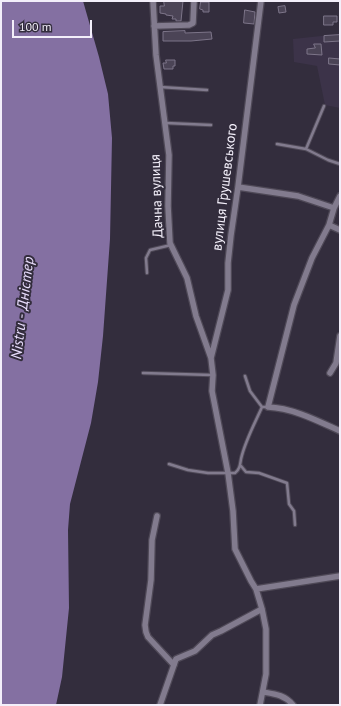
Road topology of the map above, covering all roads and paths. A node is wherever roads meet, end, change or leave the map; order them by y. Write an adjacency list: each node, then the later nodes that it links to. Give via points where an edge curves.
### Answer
1 (153, 1): 4 (street, Дачна вулиця)
2 (194, 1): 4 (street, via 193,23)
3 (261, 1): 13 (street, вулиця Грушевського)
4 (154, 26): 5 (street, Дачна вулиця)
5 (160, 87): 6 (lane); 8 (street, Дачна вулиця)
6 (208, 90)
7 (324, 106): 11 (lane)
8 (164, 123): 9 (lane); 18 (street, Дачна вулиця, via 168,155)
9 (211, 124)
10 (277, 144): 11 (lane)
11 (306, 149): 12 (lane)
12 (340, 164)
13 (238, 187): 15 (street, via 298,196); 21 (street, вулиця Грушевського, via 230,235 228,290)
14 (340, 196): 15 (street)
15 (334, 208): 16 (street)
16 (329, 225): 17 (street); 26 (street, via 312,258 294,305)
17 (340, 230)
18 (171, 245): 19 (lane, via 150,250 146,258); 21 (street, Дачна вулиця, via 187,278 196,316)
19 (146, 274)
20 (340, 336): 23 (street, via 336,363)
21 (211, 358): 24 (street, вулиця Грушевського)
22 (143, 373): 24 (lane)
23 (330, 373)
24 (213, 375): 30 (street, вулиця Грушевського, via 212,391)
25 (245, 376): 26 (lane, via 250,391)
26 (265, 407): 27 (street, via 297,413); 29 (lane, via 252,430)
27 (340, 431)
28 (169, 464): 30 (lane, via 188,470)
29 (241, 466): 30 (lane, via 235,473); 32 (lane, via 246,472 259,473 287,483)
30 (228, 473): 34 (street, вулиця Грушевського, via 235,548)
31 (157, 516): 36 (street, via 152,540 151,580 145,625 148,637)
32 (295, 525)
33 (340, 576): 34 (street)
34 (256, 588): 35 (street, вулиця Грушевського)
35 (262, 609): 36 (street, via 212,635 195,651 176,659); 37 (street, вулиця Грушевського, via 266,629 266,674)
36 (174, 665): 38 (street)
37 (263, 692): 39 (street, вулиця Грушевського); 40 (street, via 282,696)
38 (160, 705)
39 (260, 705)
40 (293, 705)

